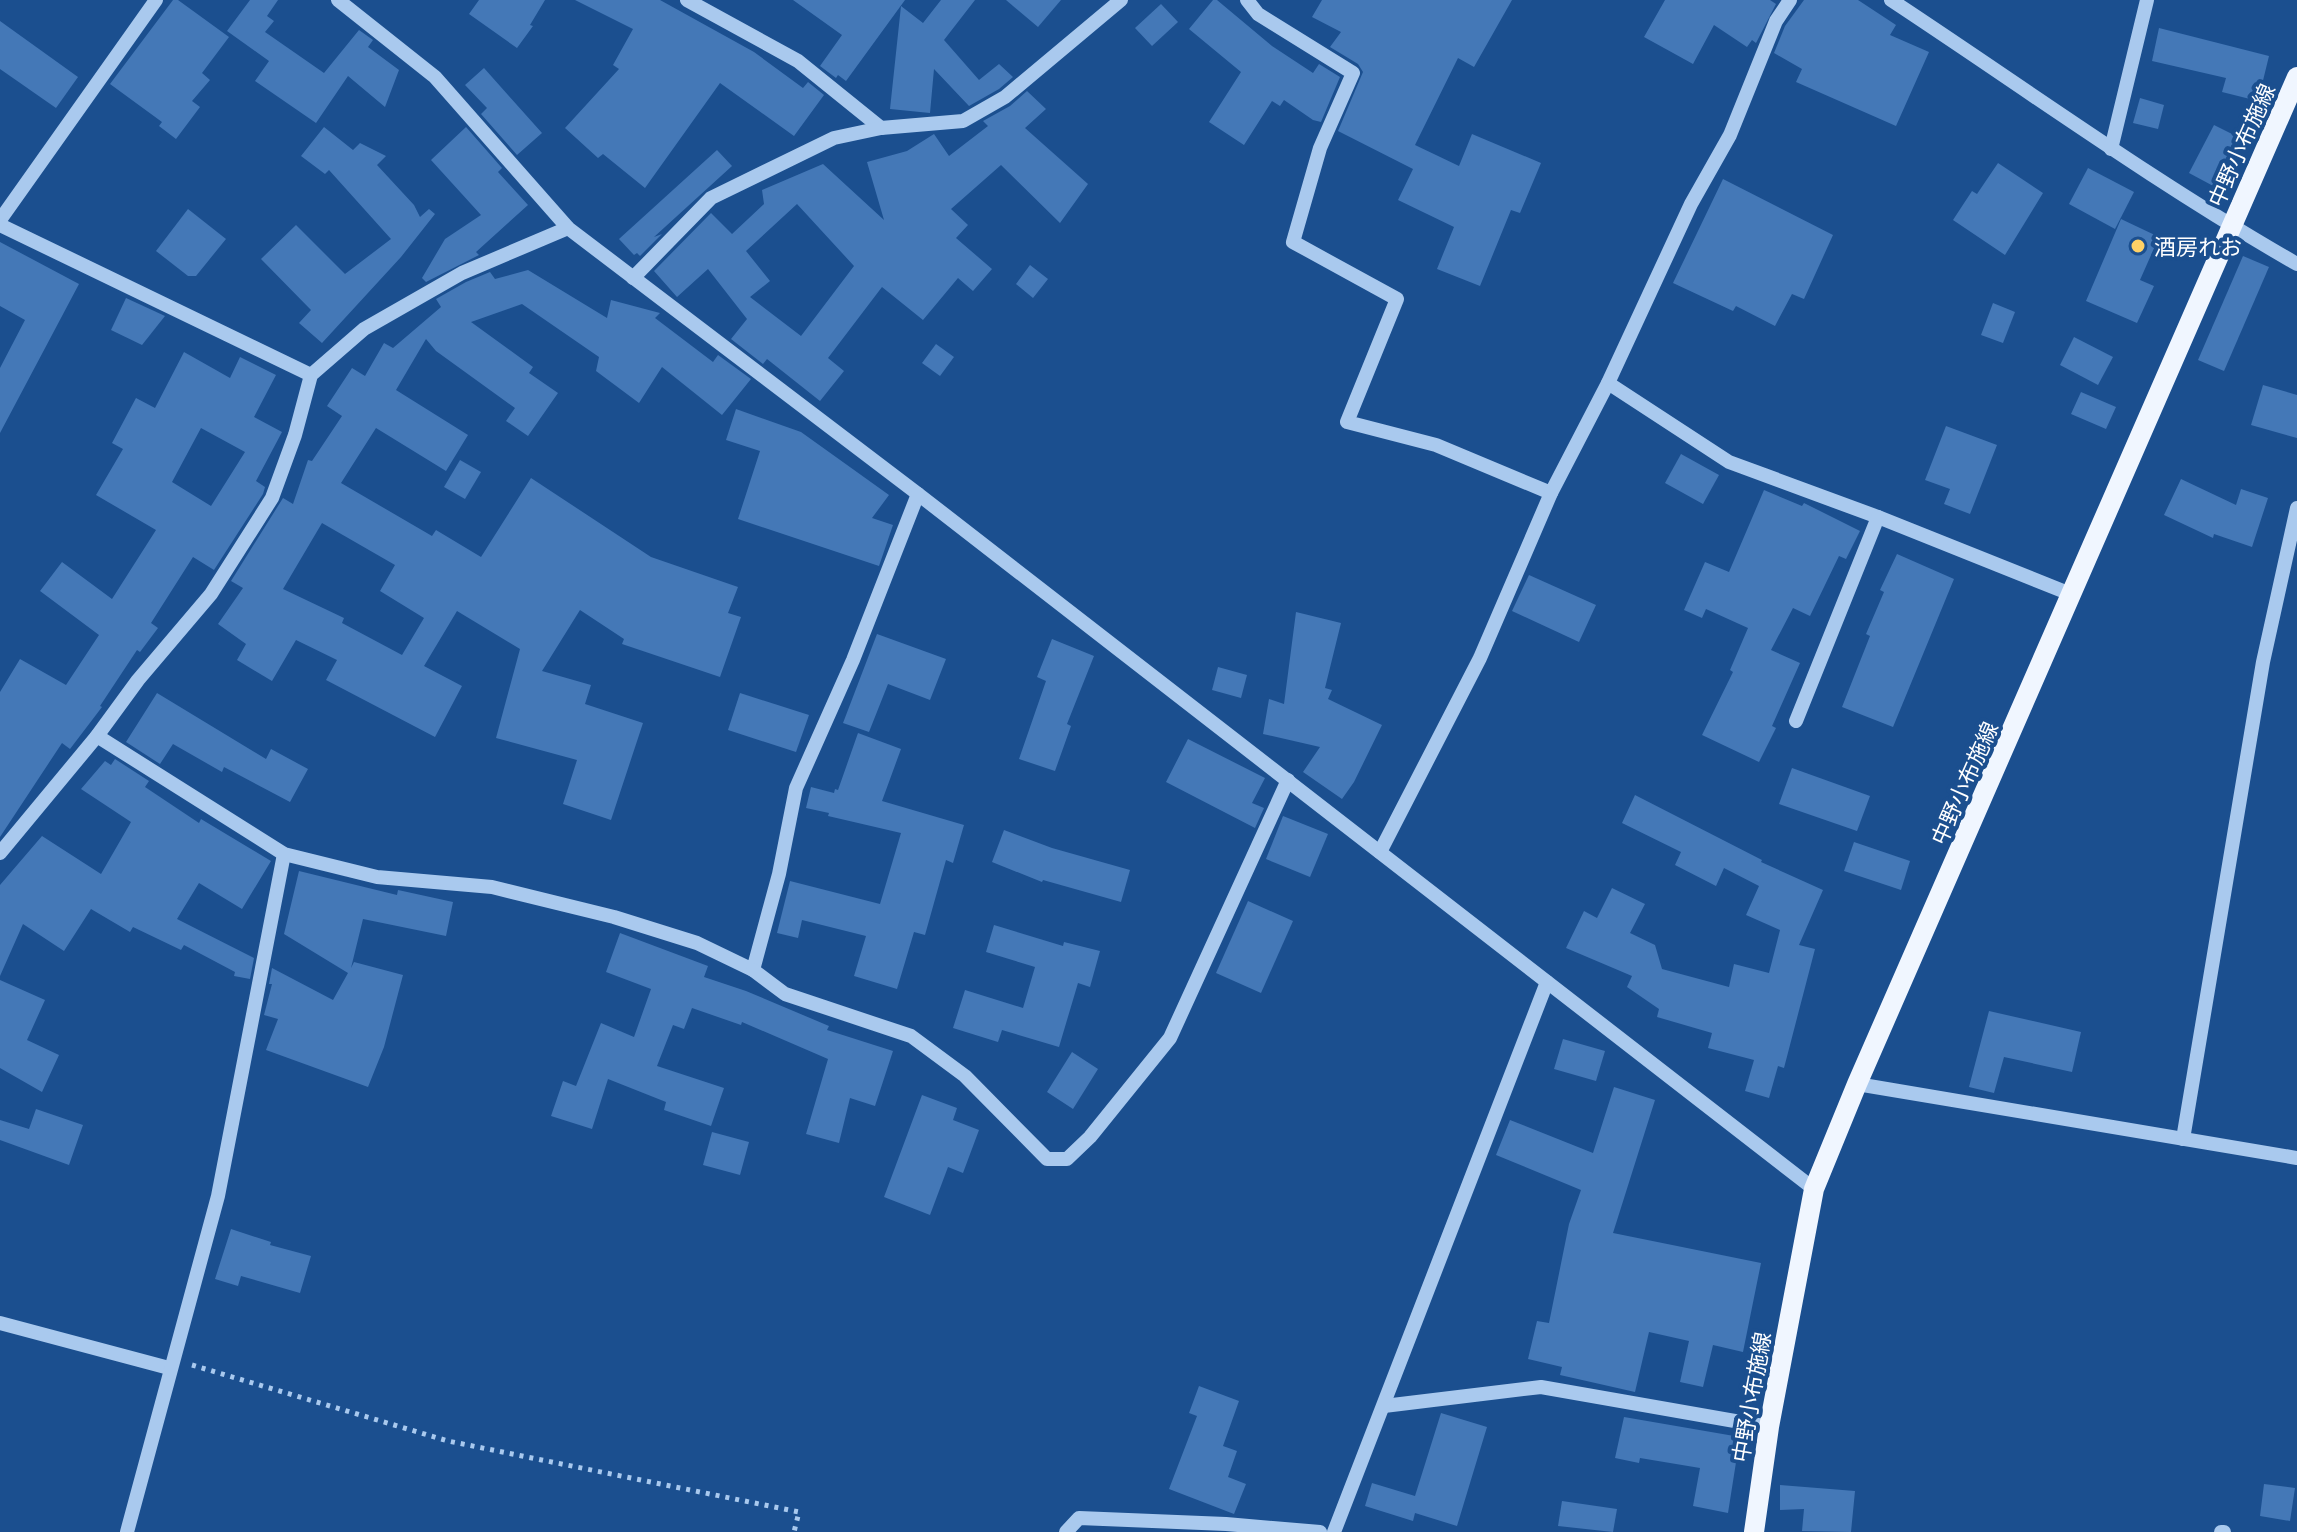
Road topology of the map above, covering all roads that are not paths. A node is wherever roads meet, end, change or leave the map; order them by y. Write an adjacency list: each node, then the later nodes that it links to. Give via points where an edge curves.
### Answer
1 (156, 0): 12 (street)
2 (338, 0): 14 (street, via 435,77)
3 (687, 0): 10 (street, via 798,61)
4 (1121, 0): 10 (street, via 1005,97 963,121)
5 (1247, 0): 19 (street, via 1258,14 1353,73 1320,148 1293,242 1397,299 1347,422 1436,445)
6 (1790, 0): 18 (street)
7 (1891, 0): 11 (street)
8 (2147, 0): 11 (street)
9 (2297, 77): 13 (main road, 中野小布施線)
10 (881, 128): 16 (street, via 834,138 711,198)
11 (2111, 149): 13 (street)
12 (0, 222): 17 (street)
13 (2232, 227): 15 (street); 23 (main road, 中野小布施線)
14 (568, 228): 16 (street); 17 (street, via 449,280 364,329)
15 (2297, 264)
16 (633, 278): 20 (street)
17 (311, 375): 25 (street, via 272,498 211,594)
18 (1608, 383): 19 (street); 22 (street, via 1729,462)
19 (1551, 493): 27 (street, via 1480,658)
20 (918, 494): 26 (street); 30 (street, via 796,788)
21 (2297, 508): 33 (street, via 2263,662)
22 (1878, 517): 23 (street); 24 (street)
23 (2073, 595): 32 (main road, 中野小布施線)
24 (1796, 721)
25 (97, 736): 28 (street); 29 (street)
26 (1288, 780): 27 (street); 30 (street, via 1170,1038 1067,1159 1047,1159 965,1076 911,1036 785,994)
27 (1380, 852): 31 (street)
28 (0, 853)
29 (284, 854): 30 (street, via 377,877 492,887 614,917 697,943); 37 (street, via 218,1196)
30 (753, 970)
31 (1547, 982): 35 (street); 38 (street)
32 (1857, 1084): 33 (street); 35 (main road, 中野小布施線)
33 (2183, 1139): 34 (street)
34 (2297, 1158)
35 (1814, 1189): 39 (main road, 中野小布施線)
36 (0, 1323): 37 (street)
37 (170, 1364): 40 (street)
38 (1384, 1406): 39 (street, via 1541,1387); 43 (street)
39 (1769, 1427): 44 (main road, 中野小布施線)
40 (127, 1532)
41 (1066, 1532): 42 (street, via 1079,1518)
42 (1320, 1532)
43 (1334, 1532)
44 (1754, 1532)

